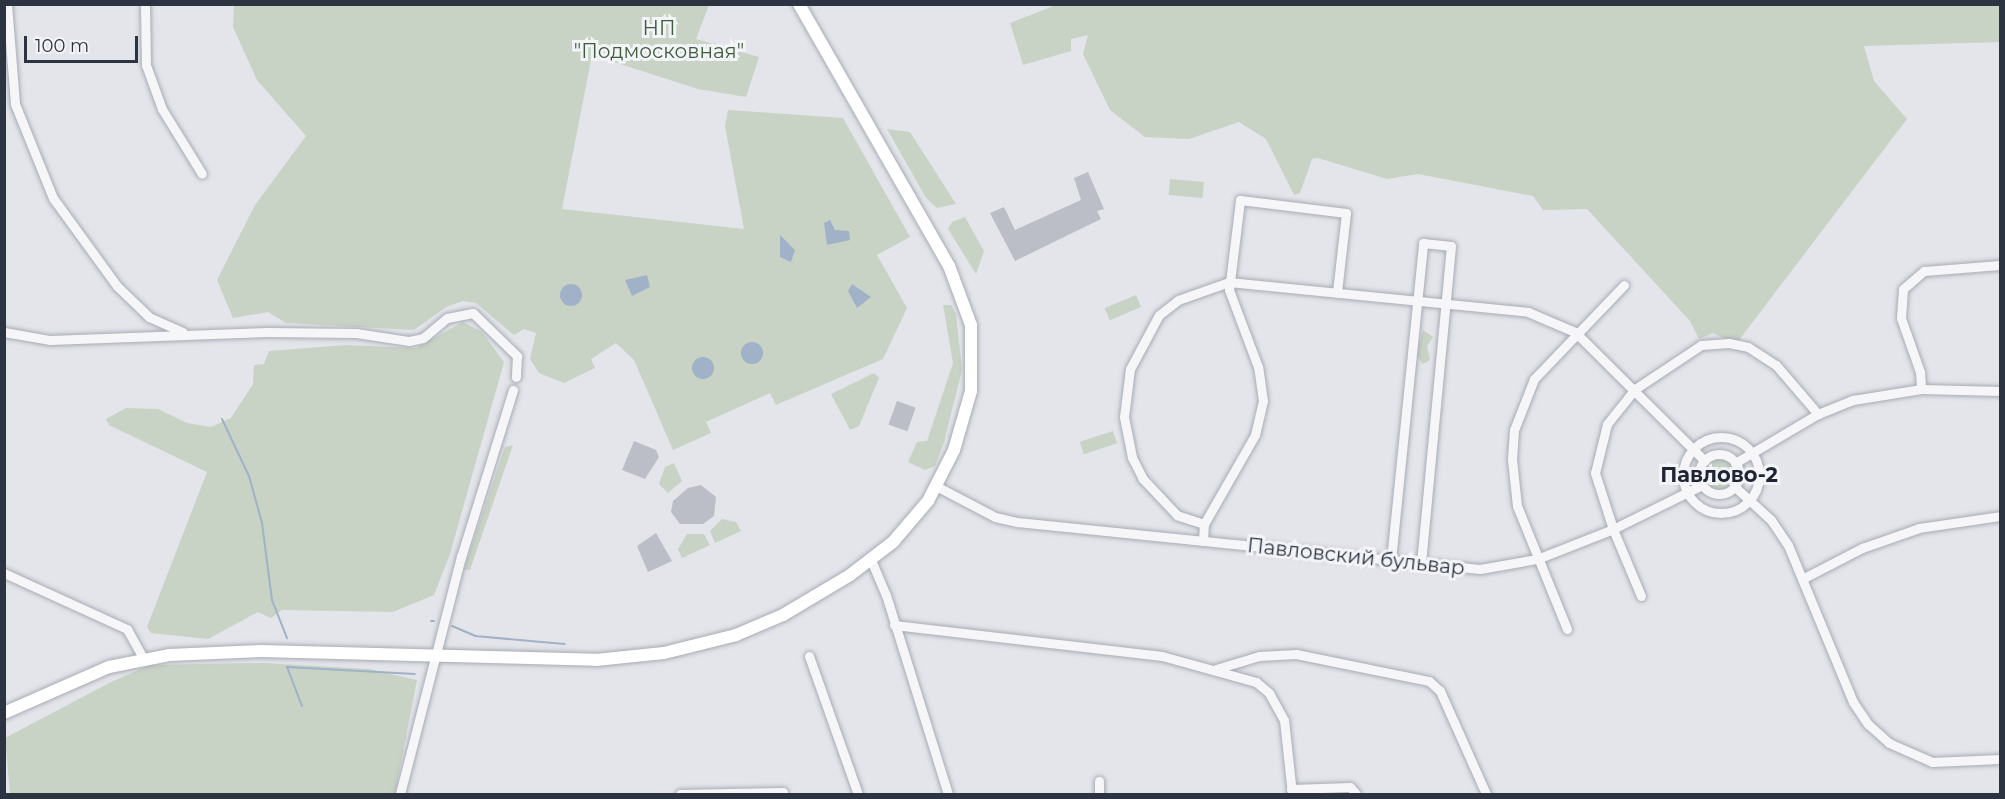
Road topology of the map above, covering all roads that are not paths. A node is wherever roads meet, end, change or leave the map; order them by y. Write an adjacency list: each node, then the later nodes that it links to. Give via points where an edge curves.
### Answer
1 (7, 4): 13 (street, via 15,104 53,198 117,286 149,317)
2 (145, 4): 4 (street, via 146,65 174,133)
3 (799, 4): 25 (main road, via 948,266 968,310 973,345 971,391 954,450)
4 (202, 174)
5 (2001, 265): 16 (street, via 1924,271 1903,289 1901,318 1920,372)
6 (1229, 282): 8 (street); 8 (street, via 1240,200 1346,213); 30 (street, via 1258,367 1263,401 1255,435); 30 (street, via 1187,296 1159,315 1130,369 1124,417 1132,457 1143,479 1177,515)
7 (1624, 285): 12 (street)
8 (1337, 292): 9 (street)
9 (1417, 300): 10 (street); 10 (street, via 1423,243 1451,246); 35 (street)
10 (1446, 303): 12 (street, via 1528,312); 36 (street)
11 (4, 332): 13 (street, via 50,340 144,339)
12 (1575, 332): 15 (street); 33 (street, via 1534,379 1514,430 1514,485)
13 (186, 333): 14 (street, via 356,333 409,342 423,338 447,318 473,313 518,356)
14 (516, 377)
15 (1635, 389): 19 (street, via 1701,345 1729,343 1748,347 1776,365); 20 (street); 31 (street, via 1607,424 1598,451 1595,473)
16 (1921, 389): 18 (street); 19 (street, via 1853,400)
17 (513, 390): 42 (street)
18 (2001, 391)
19 (1818, 414): 21 (street)
20 (1693, 448): 21 (street, via 1717,437 1730,438); 22 (street); 27 (street, via 1683,466)
21 (1752, 453): 23 (street); 28 (street, via 1759,477)
22 (1705, 461): 23 (street, via 1717,455); 24 (street, via 1700,472)
23 (1736, 463): 26 (street, via 1739,475)
24 (1702, 485): 26 (street, via 1722,494); 27 (street, Павловский бульвар)
25 (938, 487): 32 (street, Павловский бульвар, via 995,517); 34 (main road, via 911,524)
26 (1735, 487): 28 (street)
27 (1688, 495): 28 (street, via 1696,505 1718,514 1730,513); 31 (street, Павловский бульвар)
28 (1750, 500): 38 (street, via 1788,545)
29 (2001, 516): 38 (street, via 1919,528 1863,548)
30 (1204, 524): 32 (street)
31 (1612, 529): 33 (street, Павловский бульвар); 39 (street)
32 (1203, 541): 35 (street, Павловский бульвар)
33 (1537, 559): 36 (street, Павловский бульвар, via 1480,569); 41 (street)
34 (871, 560): 40 (street); 42 (main road, via 817,597 767,622 664,653 596,660)
35 (1391, 560): 36 (street, Павловский бульвар)
36 (1421, 563)
37 (4, 573): 44 (street, via 127,629)
38 (1802, 579): 47 (street, via 1853,702 1888,743 1932,762)
39 (1641, 596)
40 (894, 625): 45 (street, via 1162,656); 54 (street)
41 (1567, 629)
42 (433, 656): 44 (main road, via 206,652); 51 (street)
43 (809, 656): 53 (street)
44 (143, 658): 46 (main road, via 73,681)
45 (1216, 669): 50 (street, via 1256,682 1277,706 1288,737); 57 (street, via 1275,653 1326,658 1429,681 1440,690)
46 (4, 713)
47 (2001, 759)
48 (1098, 781): 55 (street)
49 (783, 792): 52 (street)
50 (1292, 792): 56 (street, via 1350,787)
51 (400, 795)
52 (680, 795)
53 (858, 795)
54 (948, 795)
55 (1099, 795)
56 (1356, 795)
57 (1486, 795)

